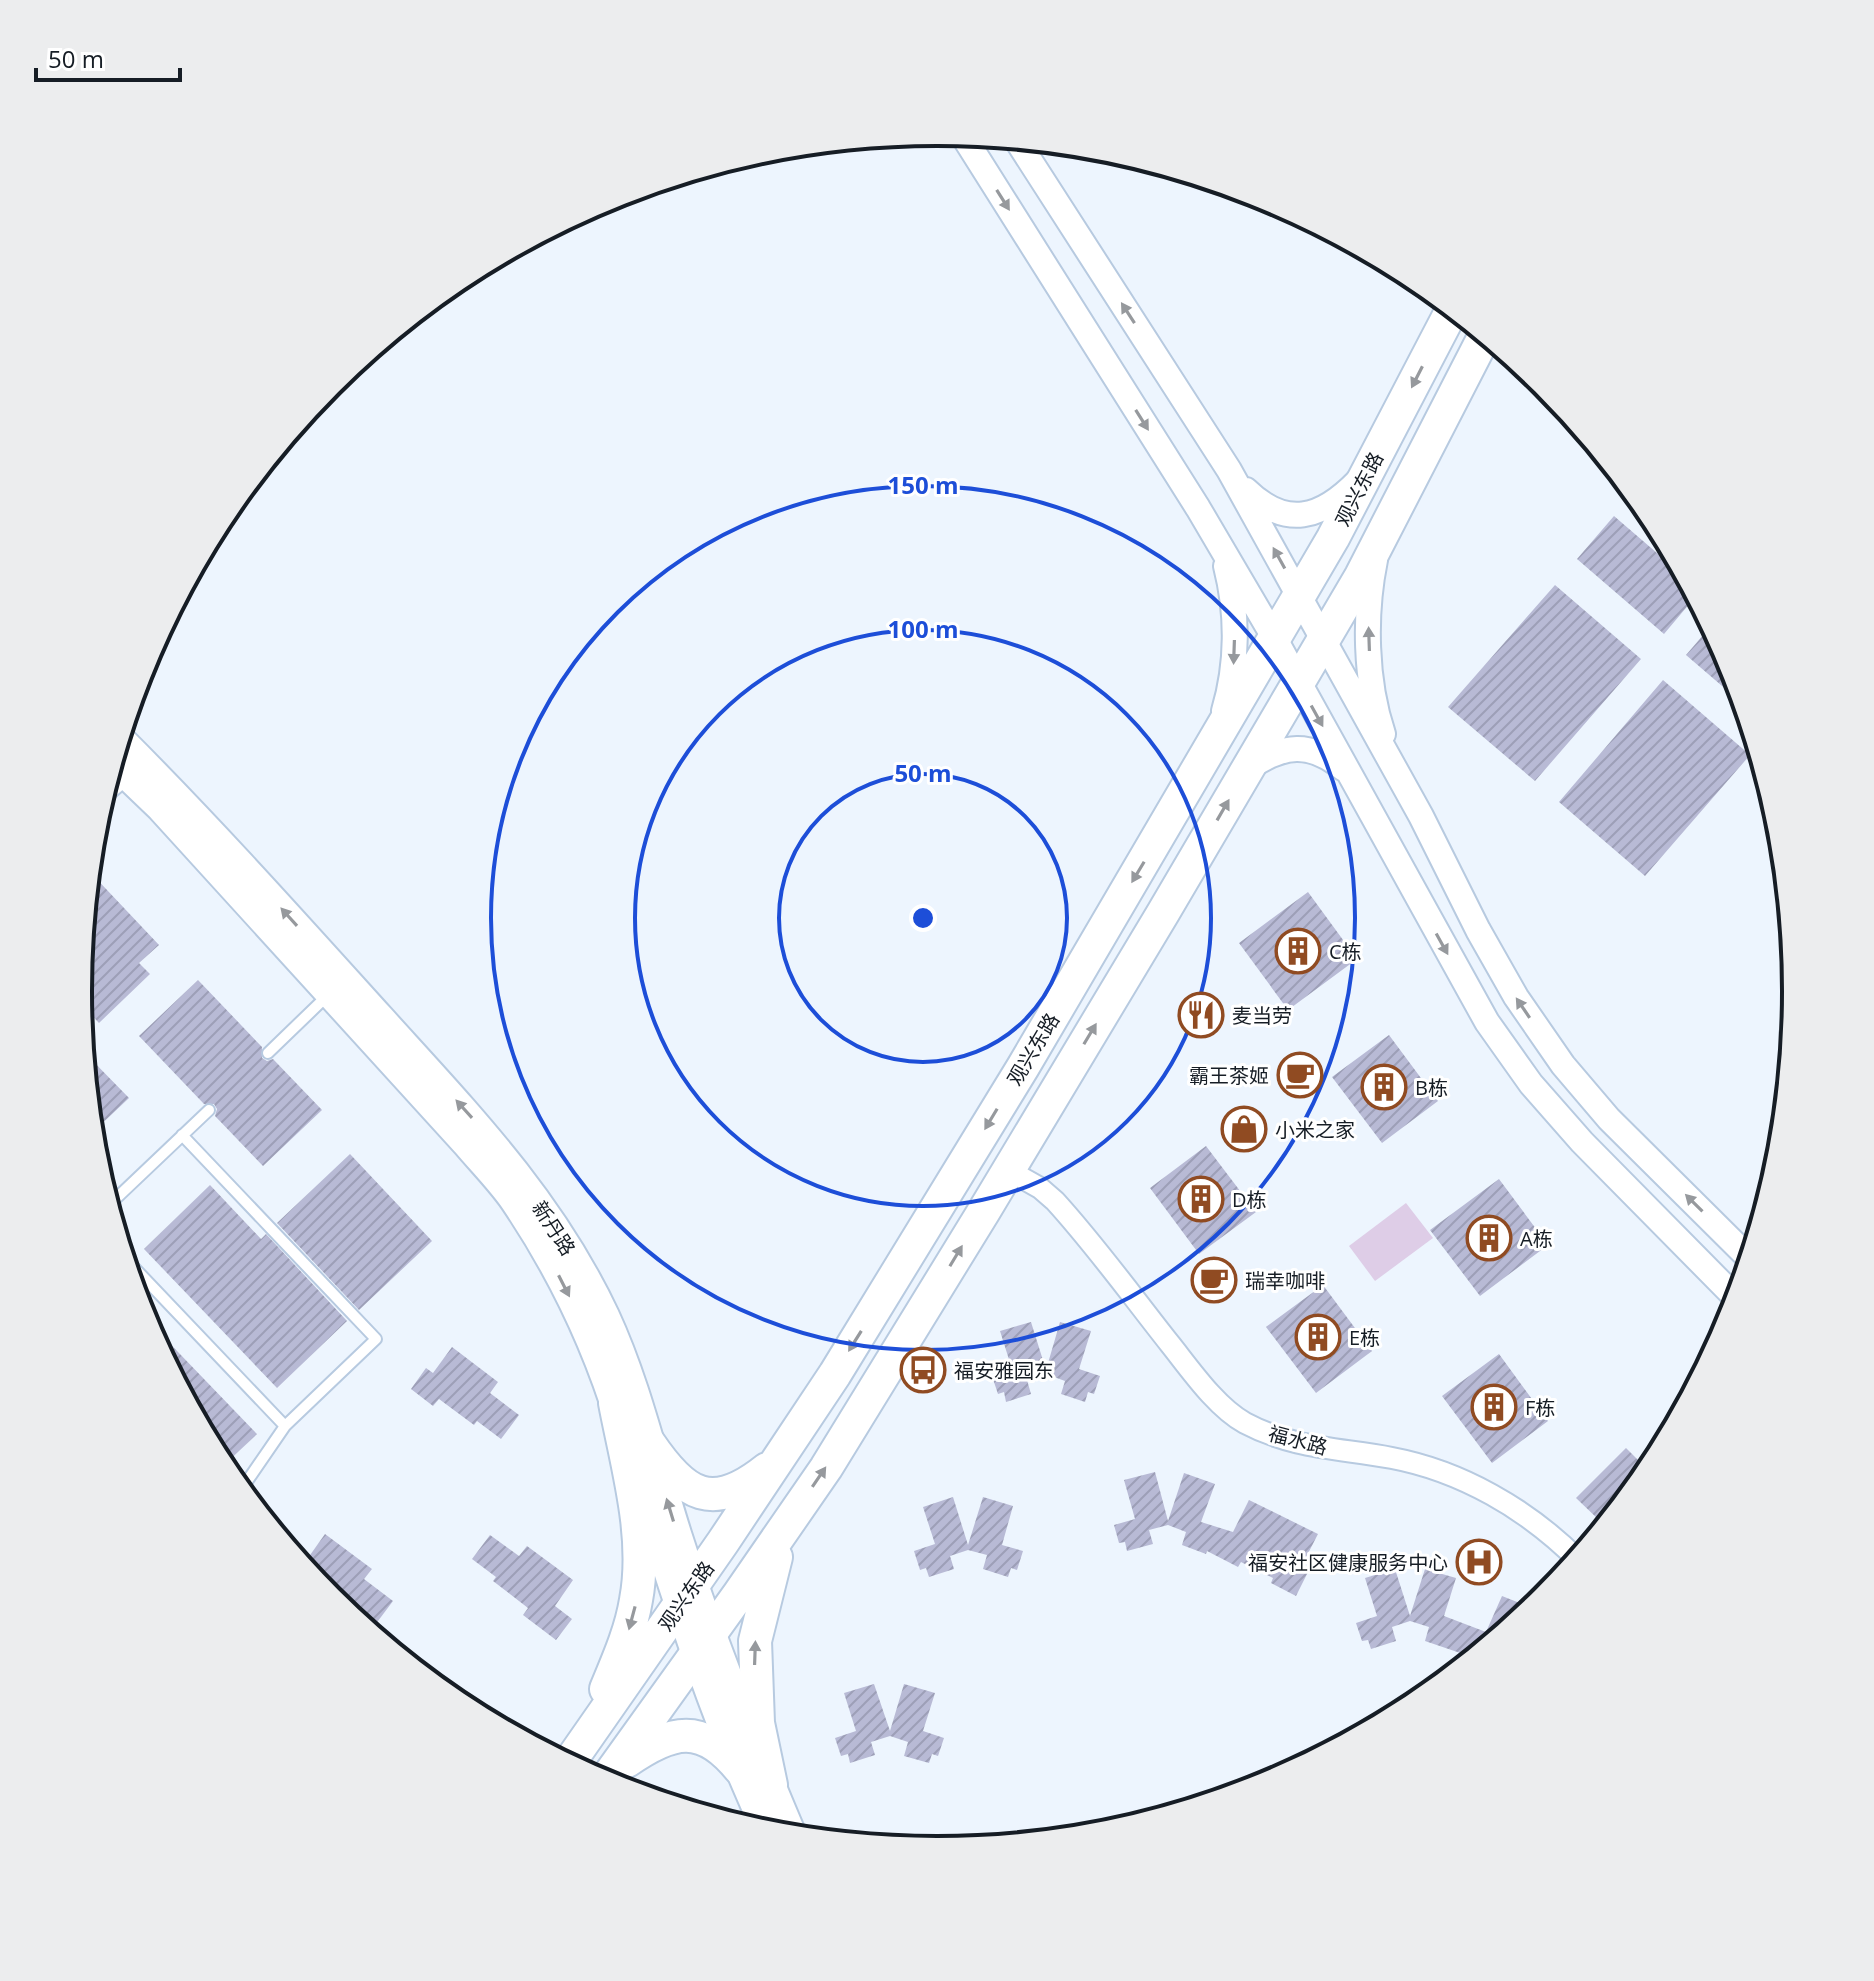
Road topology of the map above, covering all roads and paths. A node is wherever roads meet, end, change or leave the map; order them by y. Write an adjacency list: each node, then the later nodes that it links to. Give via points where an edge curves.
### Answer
1 (970, 147): 8 (street, one-way to 8)
2 (1023, 150): 5 (street, one-way to 2)
3 (1448, 318): 6 (main road, 观兴东路, one-way to 6)
4 (1480, 344): 7 (main road, 观兴东路)
5 (1229, 470): 6 (street, via 1261,504 1298,516 1328,506); 9 (street, one-way to 5)
6 (1368, 471): 9 (main road, 观兴东路)
7 (1381, 536): 11 (main road, 观兴东路); 17 (street, one-way to 7, via 1381,727 1369,642 1371,584)
8 (1221, 548): 10 (street); 13 (street, one-way to 13, via 1232,600 1235,653)
9 (1300, 596): 10 (main road, 观兴东路); 11 (street)
10 (1275, 639): 12 (street); 13 (main road, 观兴东路)
11 (1322, 640): 12 (main road, 观兴东路); 17 (street)
12 (1299, 682): 16 (main road, 观兴东路); 18 (street, one-way to 18)
13 (1215, 741): 31 (main road, 观兴东路, one-way to 31, via 947,1192)
14 (123, 766): 30 (main road, 新丹路, one-way to 14, via 606,1317 524,1181 216,839)
15 (123, 767): 19 (main road, 新丹路)
16 (1248, 768): 18 (street, via 1274,753 1299,748 1326,756); 23 (main road, 观兴东路, one-way to 16)
17 (1395, 770): 25 (street, one-way to 17, via 1609,1119 1563,1065 1516,997)
18 (1348, 772): 27 (street, one-way to 27, via 1487,1022 1531,1084)
19 (330, 993): 20 (lane); 28 (main road, 新丹路, one-way to 28, via 513,1198 584,1325)
20 (268, 1053)
21 (209, 1110): 22 (lane)
22 (182, 1135): 24 (lane); 29 (lane, via 376,1339)
23 (1008, 1170): 33 (main road, 观兴东路, one-way to 23); 34 (street, 福水路, via 1055,1201 1205,1388 1241,1421 1279,1440 1394,1458 1452,1476 1532,1520)
24 (118, 1196)
25 (1741, 1250)
26 (142, 1276): 29 (lane)
27 (1727, 1289)
28 (615, 1403): 35 (main road, 新丹路); 37 (main road, one-way to 37, via 634,1503 639,1573 631,1623)
29 (285, 1426): 32 (lane)
30 (649, 1443): 31 (main road, via 676,1477 705,1495 738,1488); 35 (main road, 新丹路, one-way to 30)
31 (776, 1462): 35 (main road, 观兴东路)
32 (248, 1479)
33 (789, 1521): 36 (main road, 观兴东路); 41 (main road, one-way to 33, via 758,1723 755,1641)
34 (1569, 1552)
35 (687, 1594): 36 (main road, 新丹路); 37 (main road, 观兴东路)
36 (704, 1644): 38 (main road, 新丹路); 39 (main road, 观兴东路); 41 (main road, 新丹路, via 729,1687)
37 (576, 1753)
38 (740, 1769): 40 (main road, via 719,1746 682,1735 657,1742); 42 (main road, 新丹路)
39 (612, 1770)
40 (616, 1772)
41 (771, 1785): 43 (main road, 新丹路)
42 (761, 1817)
43 (786, 1821)

